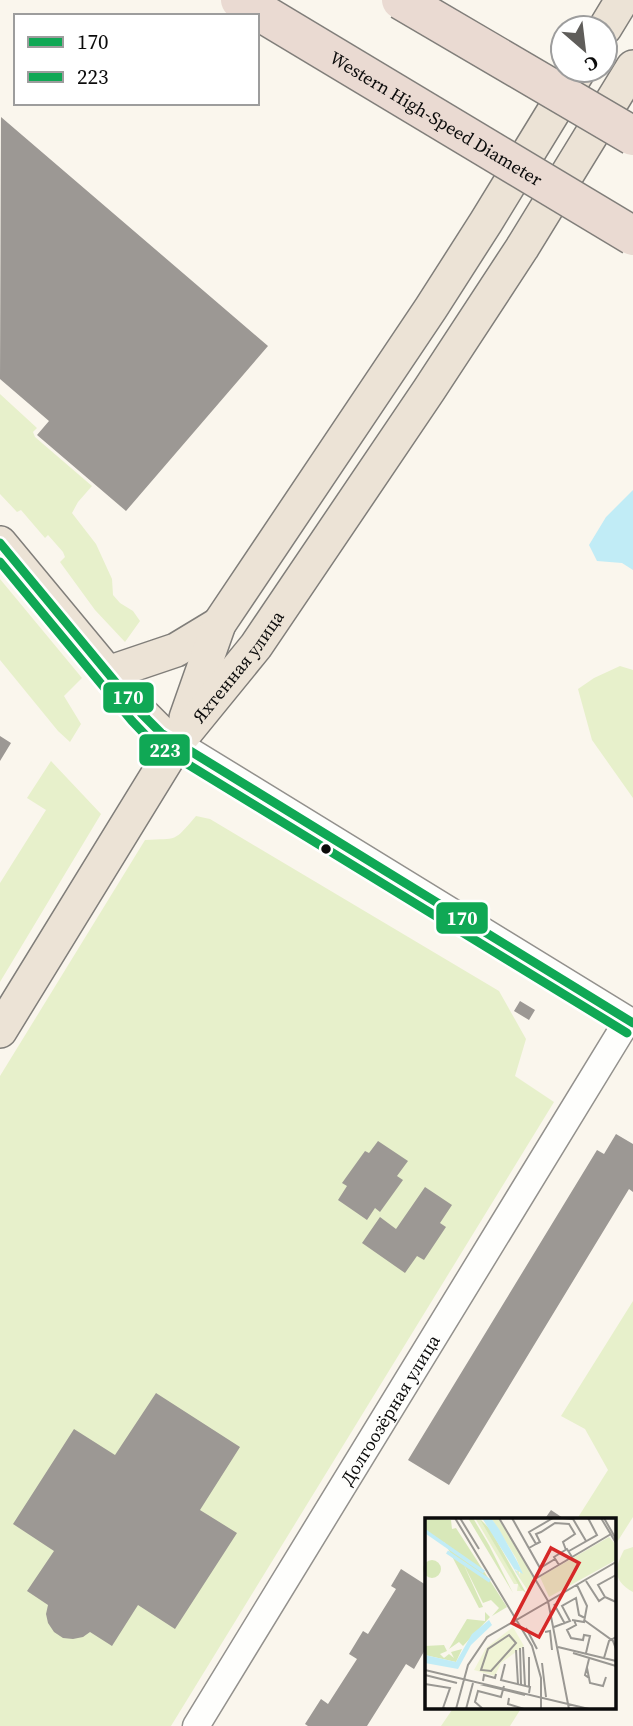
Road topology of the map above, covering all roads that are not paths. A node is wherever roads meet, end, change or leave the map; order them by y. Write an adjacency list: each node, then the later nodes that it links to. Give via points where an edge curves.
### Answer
1 (240, 0): 6 (highway, Western High-Speed Diameter, bridge)
2 (401, 0): 5 (highway, bridge)
3 (633, 67): 10 (main road, Яхтенная улица, via 429,390 256,646)
4 (570, 84): 8 (main road, Яхтенная улица, via 459,265)
5 (633, 136)
6 (633, 236)
7 (0, 543): 9 (main road)
8 (219, 624): 9 (main road, via 176,650); 10 (main road, Яхтенная улица)
9 (108, 673): 10 (main road, via 141,713)
10 (177, 743): 11 (street); 12 (main road)
11 (630, 1022): 13 (street, Долгоозёрная улица)
12 (0, 1031)
13 (196, 1726)

